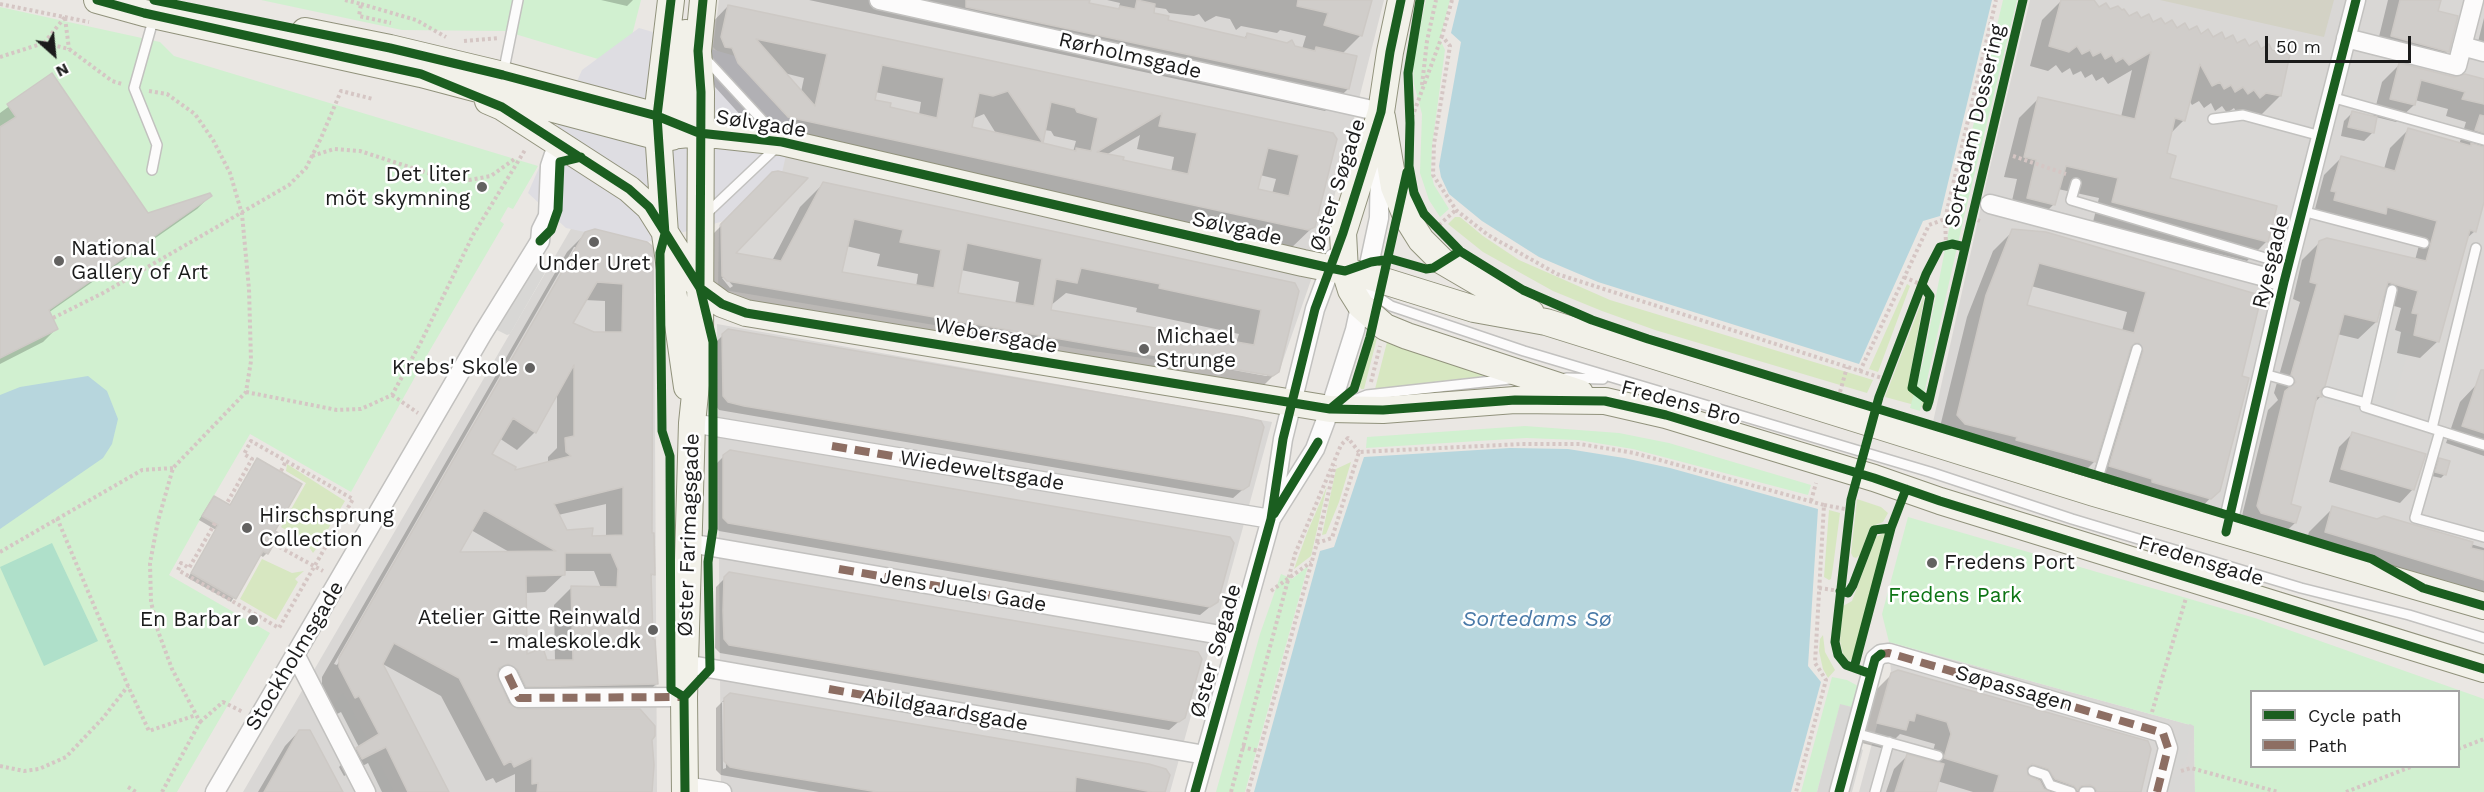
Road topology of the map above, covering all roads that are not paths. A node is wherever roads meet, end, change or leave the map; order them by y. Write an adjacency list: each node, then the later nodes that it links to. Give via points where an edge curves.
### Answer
1 (518, 0): 16 (lane)
2 (671, 0): 20 (street, Øster Farimagsgade)
3 (686, 0): 20 (street, via 679,86)
4 (703, 0): 13 (street, Øster Farimagsgade)
5 (879, 0): 18 (street, Rørholmsgade)
6 (1401, 0): 18 (street, Øster Søgade)
7 (2356, 0): 11 (street, Ryesgade)
8 (2474, 0): 12 (street)
9 (154, 8): 10 (street, Sølvgade); 15 (street, Sølvgade); 16 (street, Sølvgade, via 390,48); 26 (lane, via 134,88 157,145)
10 (96, 12)
11 (2346, 38): 12 (street, via 2457,66); 17 (street, Ryesgade)
12 (2462, 46): 14 (street)
13 (698, 51): 21 (street, Øster Farimagsgade); 25 (lane)
14 (2484, 52)
15 (421, 74): 20 (street, Sølvgade); 24 (street, Sølvgade, via 502,107)
16 (502, 75): 20 (street, Sølvgade)
17 (2331, 97): 22 (street, Ryesgade); 23 (lane)
18 (1381, 112): 35 (street, Øster Søgade, via 1379,218); 35 (street, Øster Søgade, via 1343,233); 38 (street, via 1394,187 1420,240 1442,261)
19 (2213, 119): 22 (lane, via 2243,115)
20 (665, 128): 21 (street, Sølvgade); 31 (street, Øster Farimagsgade)
21 (699, 133): 25 (street, Sølvgade); 30 (street, Øster Farimagsgade)
22 (2321, 136): 28 (street, Ryesgade)
23 (2484, 140)
24 (558, 142): 31 (street, Sølvgade, via 629,189 649,207); 62 (street, Stockholmsgade, via 550,166 548,216 540,241)
25 (782, 142): 30 (lane); 35 (street, Sølvgade)
26 (152, 170)
27 (2076, 183): 34 (lane, via 2071,200)
28 (2302, 211): 32 (lane); 34 (street, Ryesgade)
29 (1978, 213): 34 (street, Sortedam Dossering)
30 (700, 219): 36 (street, Øster Farimagsgade)
31 (670, 242): 36 (street, Sølvgade); 49 (street, Øster Farimagsgade)
32 (2424, 243)
33 (2476, 248): 50 (lane)
34 (2286, 273): 40 (street, Ryesgade)
35 (1354, 282): 38 (street, Fredens Bro); 41 (street, Fredens Bro, via 1373,319 1385,327); 43 (lane, via 1391,306); 47 (street, Øster Søgade, via 1315,309); 48 (street, Øster Søgade)
36 (700, 288): 47 (street, Webersgade, via 722,304 746,313); 49 (street, Øster Farimagsgade, via 700,347)
37 (2392, 290): 46 (lane)
38 (1546, 322): 45 (street, Fredens Bro)
39 (2137, 349): 53 (lane)
40 (2264, 374): 42 (lane); 55 (street, Ryesgade)
41 (1534, 378): 43 (street, Fredens Bro); 48 (lane, via 1367,395)
42 (2289, 381)
43 (1611, 390): 48 (street, Fredens Bro, via 1383,410); 52 (street, Fredens Bro, via 1666,415); 61 (lane, via 1930,472 2301,588)
44 (2327, 392): 46 (lane)
45 (1838, 400): 53 (street, Fredensgade)
46 (2366, 403): 50 (lane, via 2365,407)
47 (1292, 404): 48 (street, Webersgade); 54 (street, Øster Søgade)
48 (1330, 409): 54 (street, Øster Søgade, via 1315,449)
49 (692, 423): 54 (street, Wiedeweltsgade); 57 (street, Øster Farimagsgade)
50 (2436, 430): 51 (lane); 56 (lane, via 2415,518)
51 (2484, 445)
52 (1906, 489): 59 (street, Fredensgade)
53 (2094, 493): 55 (street, Fredensgade)
54 (1271, 519): 60 (street, Øster Søgade)
55 (2226, 532): 58 (street, Fredensgade)
56 (2484, 537)
57 (689, 543): 60 (street, Jens Juels Gade); 64 (street, Øster Farimagsgade)
58 (2484, 606)
59 (2289, 607): 63 (street); 65 (street, Fredensgade)
60 (1238, 638): 70 (street, Øster Søgade)
61 (2484, 638)
62 (295, 654): 75 (street, Stockholmsgade); 76 (street)
63 (2484, 655)
64 (685, 664): 67 (street, Øster Farimagsgade); 70 (street, Abildgaardsgade)
65 (2484, 669)
66 (508, 675): 67 (street, via 519,698)
67 (684, 697): 74 (street, Øster Farimagsgade)
68 (1855, 733): 69 (lane); 73 (street, Søpassagen, via 1875,659 1890,653 2163,733 2168,748); 79 (street)
69 (1889, 742): 71 (lane); 80 (lane)
70 (1205, 755): 78 (street, Øster Søgade)
71 (1938, 756)
72 (2033, 771): 81 (lane, via 2045,775 2050,785)
73 (2159, 785)
74 (685, 789): 77 (street)
75 (215, 792)
76 (366, 792)
77 (722, 792)
78 (1195, 792)
79 (1839, 792)
80 (1875, 792)
81 (2072, 792)
82 (2084, 792): 83 (lane)
83 (2090, 792)

